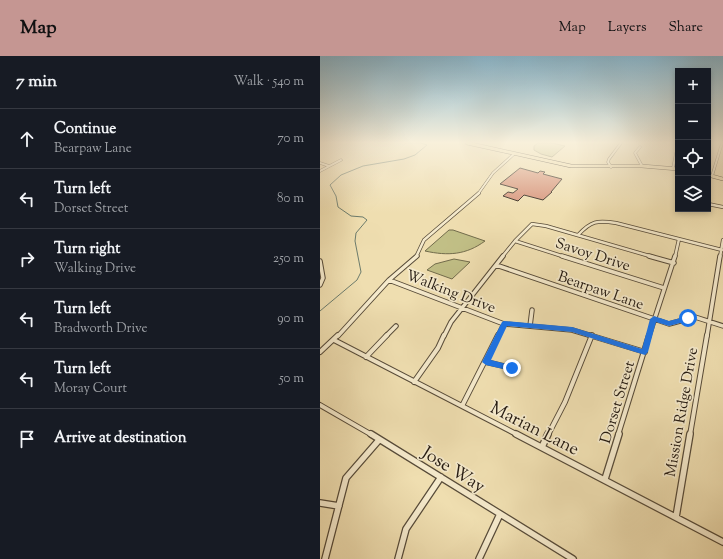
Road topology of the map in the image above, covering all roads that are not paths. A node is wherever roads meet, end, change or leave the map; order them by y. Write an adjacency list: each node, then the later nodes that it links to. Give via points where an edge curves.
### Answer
1 (500, 166): 19 (street, via 481,191 424,240 418,255)
2 (589, 166): 5 (main road)
3 (627, 166): 5 (main road)
4 (650, 166): 6 (main road)
5 (611, 167)
6 (674, 168)
7 (711, 176): 8 (main road)
8 (723, 179)
9 (711, 205): 10 (street)
10 (723, 207)
11 (578, 235): 12 (street, via 587,225 602,221); 14 (street, via 532,224); 17 (street)
12 (679, 239): 15 (street); 17 (street, Dorset Street)
13 (723, 240): 15 (street, Mission Ridge Drive)
14 (516, 241): 18 (street); 21 (street, Savoy Drive)
15 (722, 250): 25 (street, Mission Ridge Drive)
16 (320, 261): 20 (street, via 323,278)
17 (674, 263): 21 (street, Dorset Street)
18 (496, 265): 22 (street); 24 (street, Bearpaw Lane)
19 (388, 280): 22 (street, Walking Drive); 31 (street)
20 (320, 285)
21 (664, 288): 24 (street, Dorset Street)
22 (462, 308): 26 (street, Walking Drive); 37 (street)
23 (532, 310): 28 (street)
24 (654, 319): 25 (street, Bearpaw Lane, via 669,324 695,317); 33 (street, Dorset Street)
25 (709, 322): 29 (street, Bearpaw Lane); 47 (street, Mission Ridge Drive)
26 (504, 324): 28 (street, Walking Drive); 35 (street)
27 (396, 326): 34 (street)
28 (530, 326): 30 (street, Walking Drive, via 572,330)
29 (723, 326)
30 (592, 335): 33 (street, Walking Drive); 41 (street, via 565,402)
31 (334, 340): 32 (street); 34 (street, Marian Lane)
32 (320, 352)
33 (645, 352): 43 (street, Dorset Street)
34 (366, 357): 37 (street, Marian Lane)
35 (486, 362): 36 (street); 39 (street)
36 (512, 368)
37 (414, 382): 39 (street, Marian Lane)
38 (320, 405): 40 (street, Jose Way)
39 (462, 406): 41 (street, Marian Lane)
40 (379, 440): 42 (street, Jose Way); 45 (street, via 346,478)
41 (542, 447): 43 (street, Marian Lane)
42 (441, 477): 46 (street, Jose Way); 50 (street, via 406,529)
43 (605, 480): 47 (street, Marian Lane)
44 (320, 502): 45 (street)
45 (339, 506): 49 (street)
46 (500, 514): 51 (street); 52 (street, Jose Way)
47 (676, 517): 48 (street, Marian Lane)
48 (723, 542)
49 (325, 559)
50 (398, 559)
51 (479, 559)
52 (573, 559)

